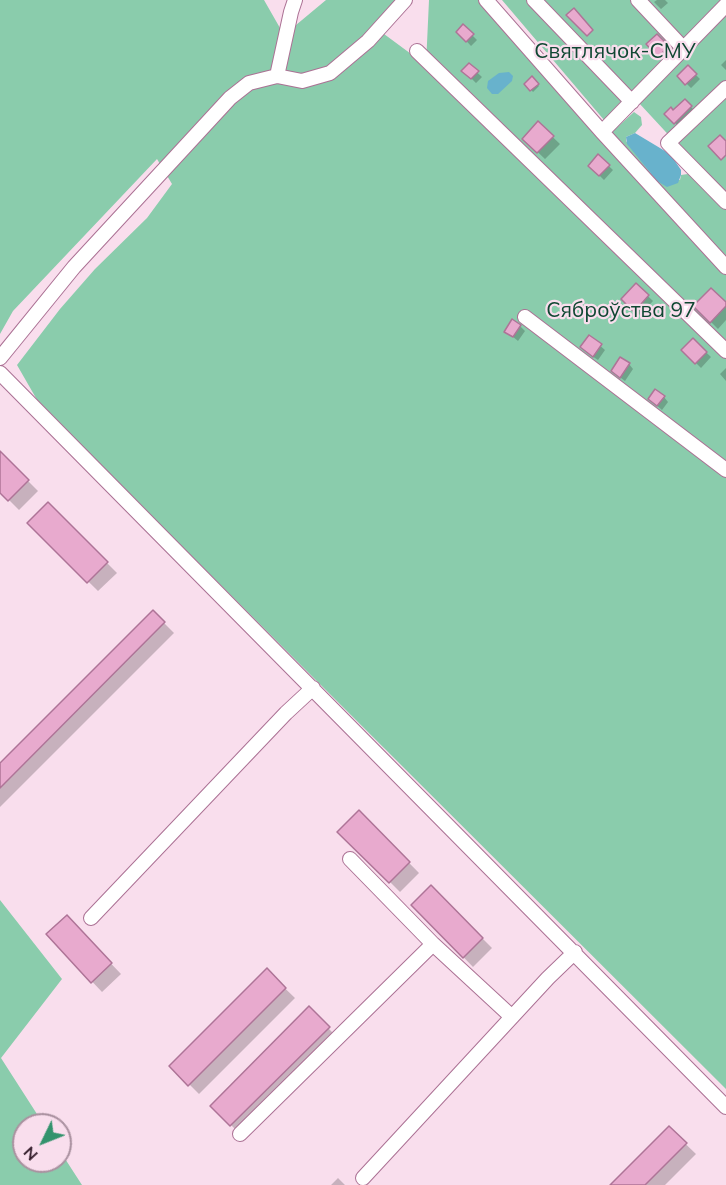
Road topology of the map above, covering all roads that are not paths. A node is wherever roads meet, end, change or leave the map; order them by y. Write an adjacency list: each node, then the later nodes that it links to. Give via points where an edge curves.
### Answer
1 (295, 0): 9 (street)
2 (405, 0): 9 (street, via 368,41 330,73 302,81)
3 (486, 0): 12 (street)
4 (534, 0): 11 (street)
5 (638, 0): 7 (street)
6 (726, 5): 7 (street)
7 (684, 49): 11 (street)
8 (417, 51): 16 (street)
9 (277, 75): 17 (street, via 249,83 230,98 74,267)
10 (726, 88): 13 (street, via 668,143)
11 (632, 102): 12 (street)
12 (602, 132): 14 (street)
13 (725, 199)
14 (726, 267)
15 (525, 317): 19 (street)
16 (726, 351)
17 (0, 358)
18 (0, 373): 20 (street)
19 (726, 470)
20 (313, 688): 22 (street); 24 (street)
21 (350, 859): 23 (street)
22 (91, 918)
23 (433, 944): 25 (street); 27 (street)
24 (575, 952): 25 (street); 26 (street)
25 (512, 1017): 28 (street)
26 (726, 1107)
27 (240, 1134)
28 (363, 1178)

